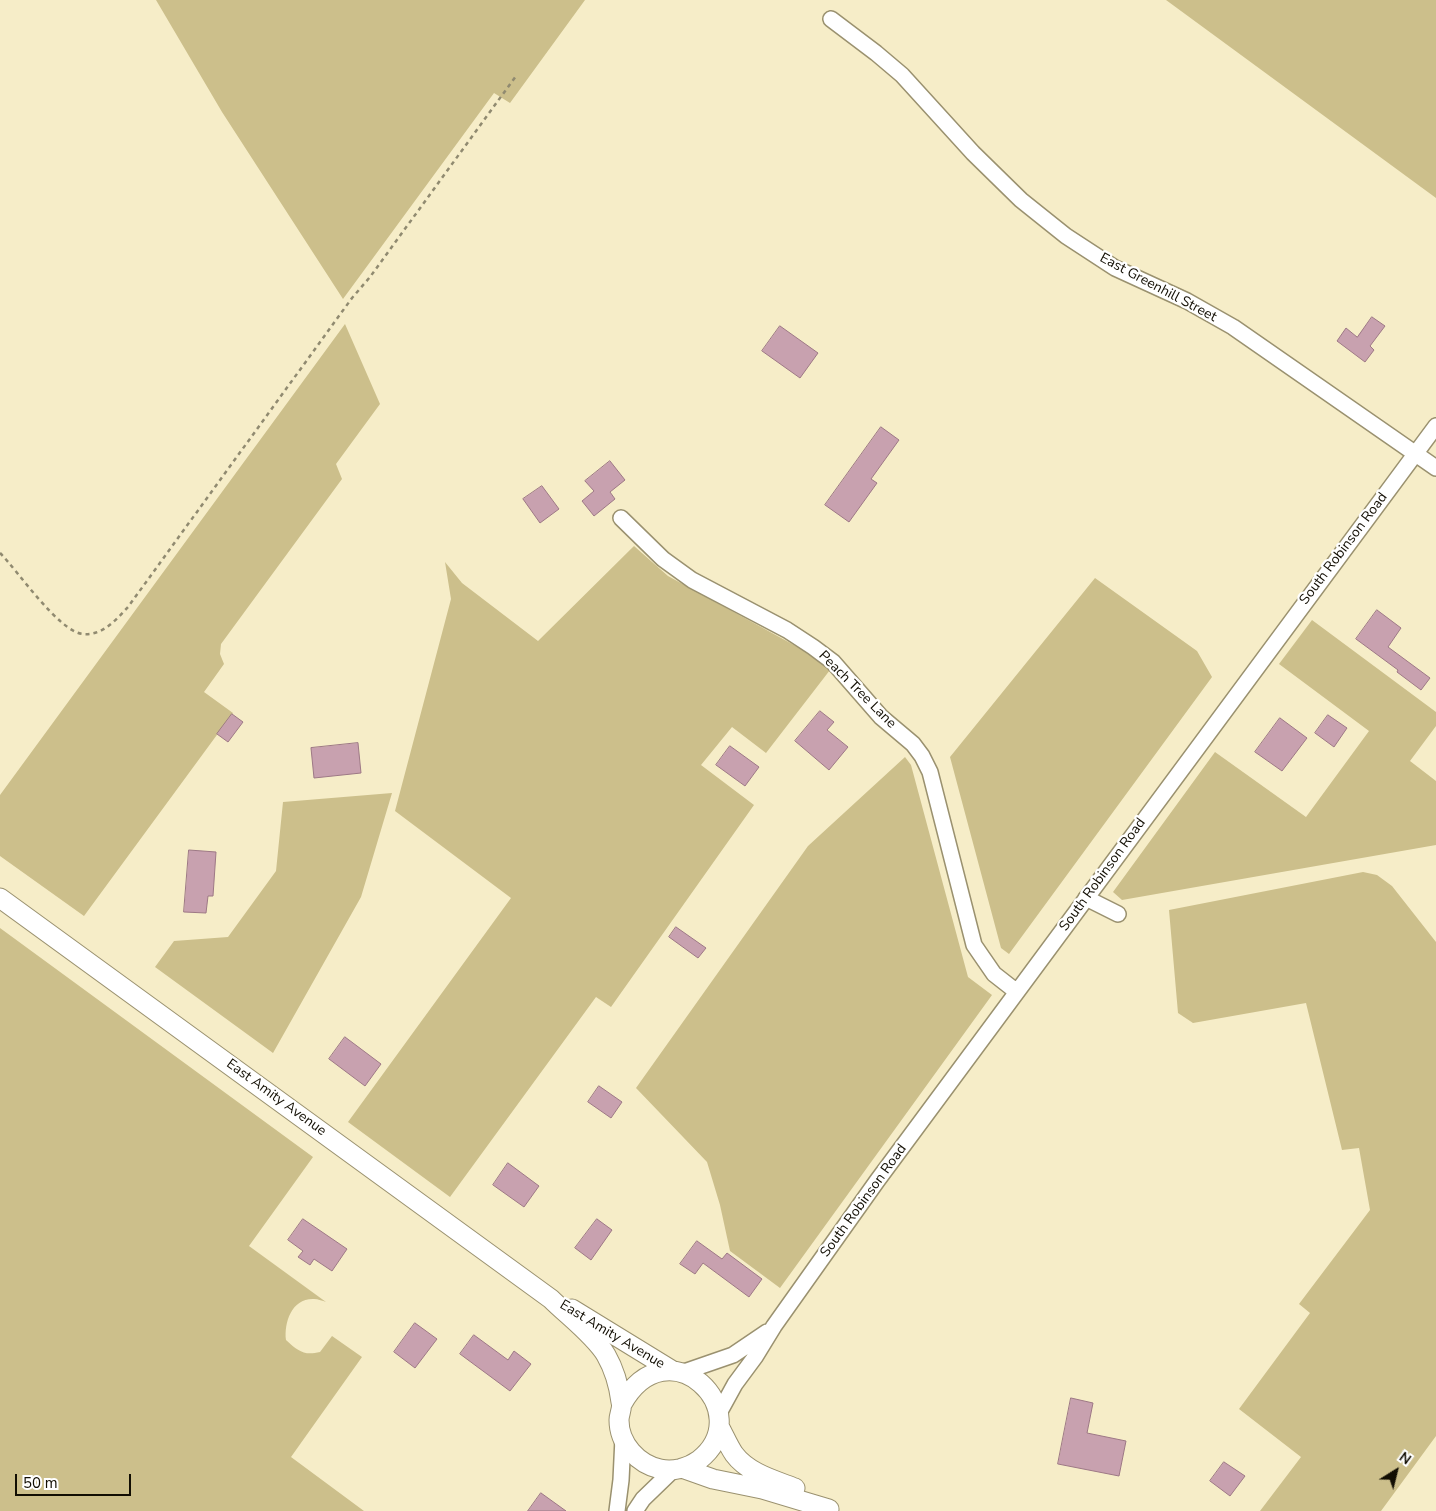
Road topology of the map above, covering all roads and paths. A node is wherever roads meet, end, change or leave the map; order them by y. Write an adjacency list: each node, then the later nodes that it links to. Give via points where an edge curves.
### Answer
1 (831, 19): 4 (street, East Greenhill Street, via 902,76 1021,200 1066,236 1115,268 1187,301 1233,327)
2 (516, 76): 7 (path, via 128,607 111,625 97,632 82,634 71,630 56,619)
3 (1436, 426): 4 (street, South Robinson Road)
4 (1416, 454): 5 (street, East Greenhill Street); 9 (street, South Robinson Road)
5 (1436, 468)
6 (621, 518): 11 (street, Peach Tree Lane, via 663,559 692,580 786,630 833,662 881,717 913,744 930,772 974,945 994,974)
7 (0, 553)
8 (0, 898): 12 (main road, East Amity Avenue)
9 (1086, 898): 10 (street); 11 (street, South Robinson Road)
10 (1118, 914)
11 (1017, 992): 13 (street, South Robinson Road)
12 (551, 1299): 14 (main road, East Amity Avenue); 15 (main road, East Amity Avenue, via 606,1355 615,1373)
13 (774, 1326): 14 (street, South Robinson Road, via 733,1355); 16 (street, South Robinson Road, via 735,1384)
14 (677, 1372): 15 (main road, via 658,1372 643,1378 630,1389); 16 (main road, via 702,1383 712,1395)
15 (622, 1404): 17 (main road, via 619,1421)
16 (718, 1421): 18 (main road, via 715,1441 706,1454 694,1464); 19 (main road, via 740,1461 752,1470 799,1490)
17 (622, 1438): 18 (main road, via 631,1453 644,1464 660,1469); 20 (street)
18 (678, 1469): 19 (main road); 21 (street, via 643,1499)
19 (830, 1510)
20 (617, 1511)
21 (635, 1511)

